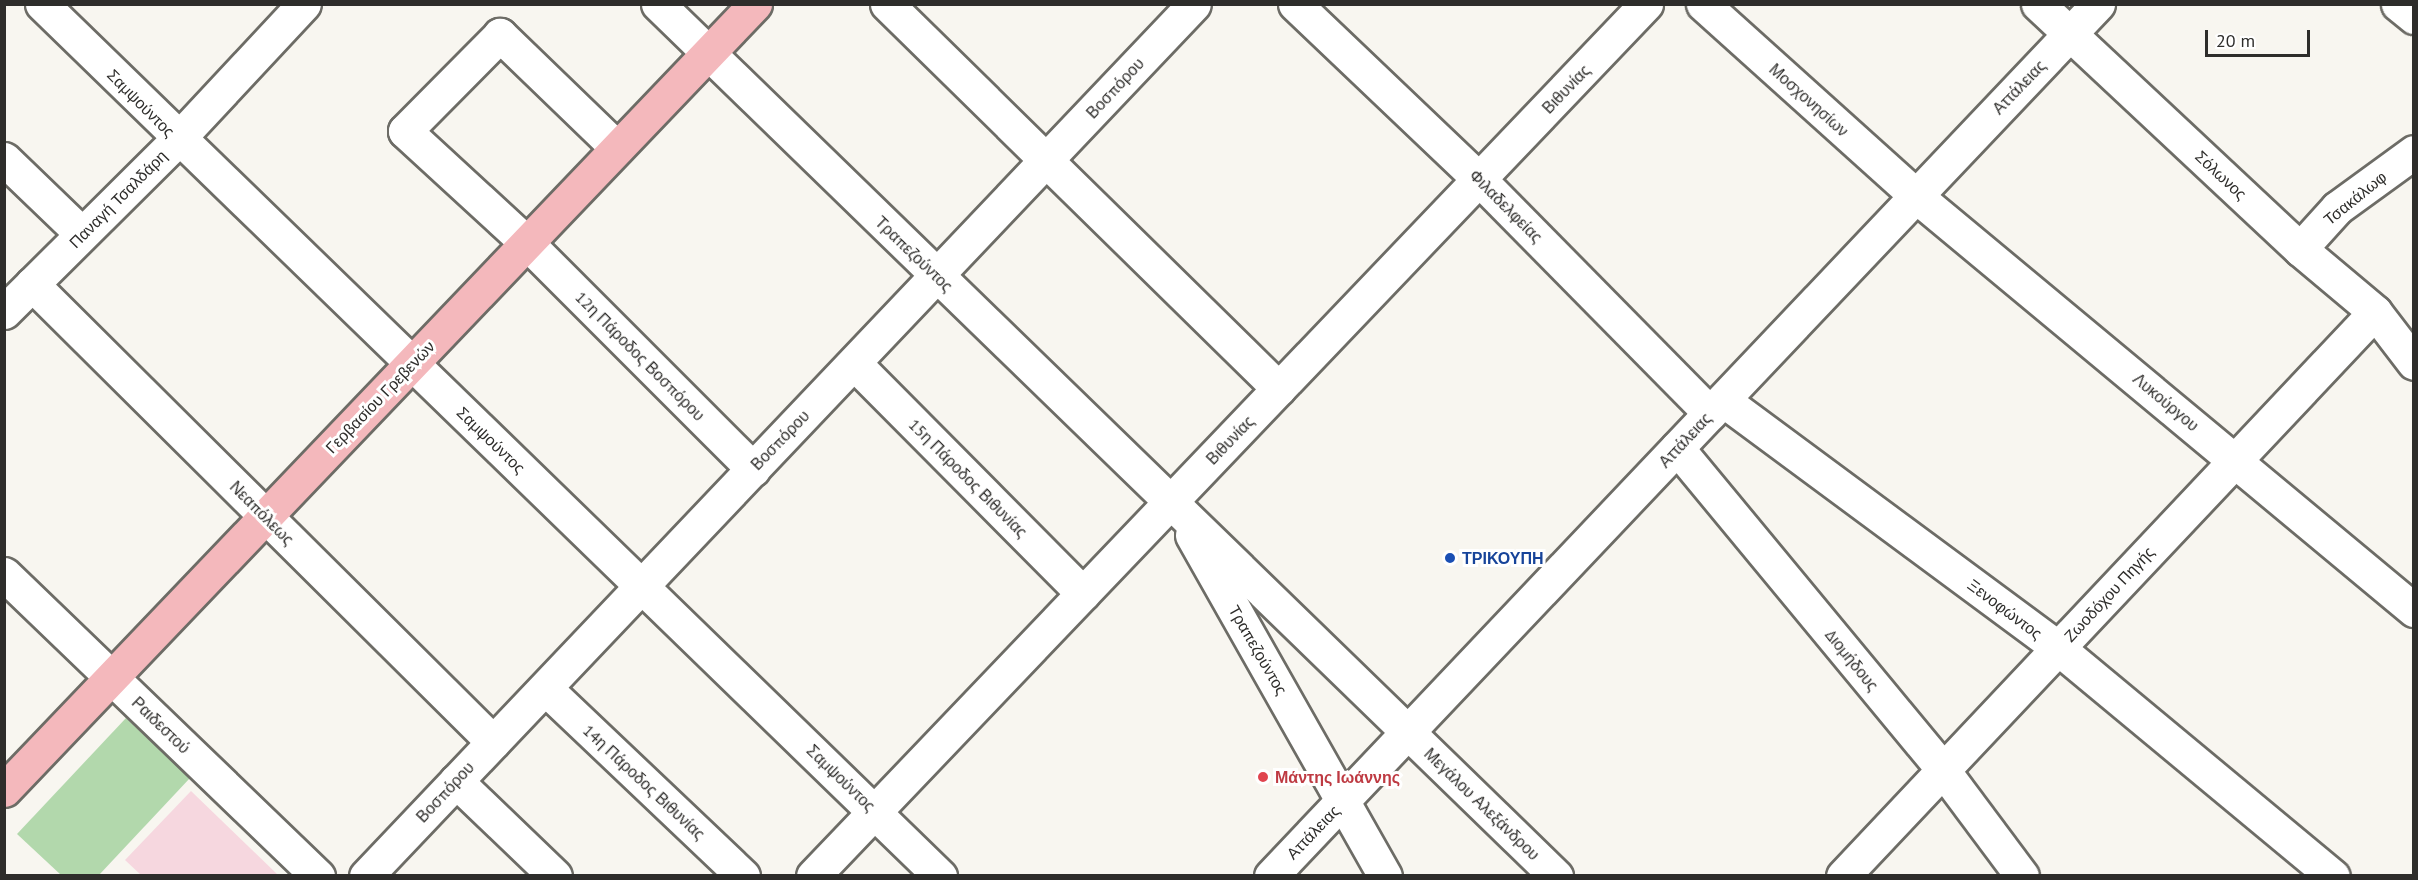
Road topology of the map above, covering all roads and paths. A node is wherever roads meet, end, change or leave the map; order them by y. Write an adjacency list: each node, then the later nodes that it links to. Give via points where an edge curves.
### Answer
1 (42, 4): 16 (street, Σαμψούντος)
2 (304, 4): 16 (street, Παναγή Τσαλδάρη)
3 (658, 4): 15 (street, Τραπεζούντος)
4 (755, 4): 15 (main road, Γερβασίου Γρεβενών)
5 (887, 4): 20 (street)
6 (1194, 4): 20 (street, Βοσπόρου)
7 (1295, 4): 21 (street, Φιλαδελφείας)
8 (1646, 4): 21 (street, Βιθυνίας)
9 (1703, 4): 22 (street, Μοσχονησίων)
10 (2038, 4): 14 (street, Σόλωνος)
11 (2098, 4): 14 (street, Αττάλειας)
12 (2398, 4): 13 (street)
13 (2414, 17)
14 (2069, 35): 22 (street, Αττάλειας); 25 (street, Σόλωνος)
15 (710, 52): 17 (main road, Γερβασίου Γρεβενών); 26 (street, Τραπεζούντος)
16 (177, 140): 23 (street, Παναγή Τσαλδάρη); 30 (street, Σαμψούντος)
17 (617, 148): 24 (main road, Γερβασίου Γρεβενών); 24 (street, 12η Πάροδος Βοσπόρου, via 500,35 405,131)
18 (2414, 152): 25 (street, Τσακάλωφ, via 2337,208)
19 (4, 159): 23 (street)
20 (1046, 161): 26 (street, Βοσπόρου); 33 (street)
21 (1479, 179): 33 (street, Βιθυνίας); 34 (street, Φιλαδελφείας)
22 (1916, 196): 34 (street, Αττάλειας); 36 (street, Λυκούργου)
23 (82, 234): 27 (street, Παναγή Τσαλδάρη)
24 (527, 243): 30 (main road, Γερβασίου Γρεβενών); 37 (street, 12η Πάροδος Βοσπόρου)
25 (2300, 249): 29 (street, Σόλωνος)
26 (936, 276): 31 (street, Βοσπόρου); 38 (street, Τραπεζούντος)
27 (32, 284): 28 (street, Παναγή Τσαλδάρη); 39 (street, Νεαπόλεως)
28 (4, 312)
29 (2375, 312): 32 (street, Σόλωνος); 36 (street, Ζωοδόχου Πηγής)
30 (412, 363): 39 (main road, Γερβασίου Γρεβενών); 41 (street, Σαμψούντος)
31 (854, 363): 37 (street, Βοσπόρου); 42 (street, 15η Πάροδος Βιθυνίας)
32 (2414, 363)
33 (1279, 389): 38 (street, Βιθυνίας)
34 (1717, 406): 35 (street, Αττάλειας); 44 (street, Ξενοφώντος)
35 (1677, 448): 47 (street, Αττάλειας); 49 (street, Διομήδους)
36 (2235, 460): 43 (street, Λυκούργου); 44 (street, Ζωοδόχου Πηγής)
37 (753, 469): 41 (street, Βοσπόρου)
38 (1172, 501): 42 (street, Βιθυνίας); 47 (street, Τραπεζούντος); 52 (street, Τραπεζούντος)
39 (266, 517): 45 (main road, Γερβασίου Γρεβενών); 48 (street, Νεαπόλεως)
40 (4, 574): 45 (street, Ραιδεστού)
41 (641, 586): 46 (street, Βοσπόρου); 53 (street, Σαμψούντος)
42 (1083, 594): 53 (street, Βιθυνίας)
43 (2414, 610)
44 (2058, 648): 49 (street, Ζωοδόχου Πηγής); 65 (street, Ξενοφώντος)
45 (112, 677): 51 (main road, Γερβασίου Γρεβενών); 54 (street, Ραιδεστού)
46 (545, 688): 48 (street, Βοσπόρου); 57 (street, 14η Πάροδος Βιθυνίας)
47 (1408, 732): 52 (street, Αττάλειας); 62 (street, Μεγάλου Αλεξάνδρου)
48 (493, 742): 50 (street, Βοσπόρου)
49 (1943, 770): 63 (street, Ζωοδόχου Πηγής); 64 (street, Διομήδους)
50 (456, 781): 55 (street, Βοσπόρου); 56 (street)
51 (4, 790)
52 (1344, 799): 60 (street, Αττάλειας); 61 (street, Τραπεζούντος)
53 (875, 811): 58 (street, Βιθυνίας); 59 (street, Σαμψούντος)
54 (318, 876)
55 (366, 876)
56 (555, 876)
57 (743, 876)
58 (813, 876)
59 (940, 876)
60 (1271, 876)
61 (1385, 876)
62 (1556, 876)
63 (1843, 876)
64 (2022, 876)
65 (2332, 876)

